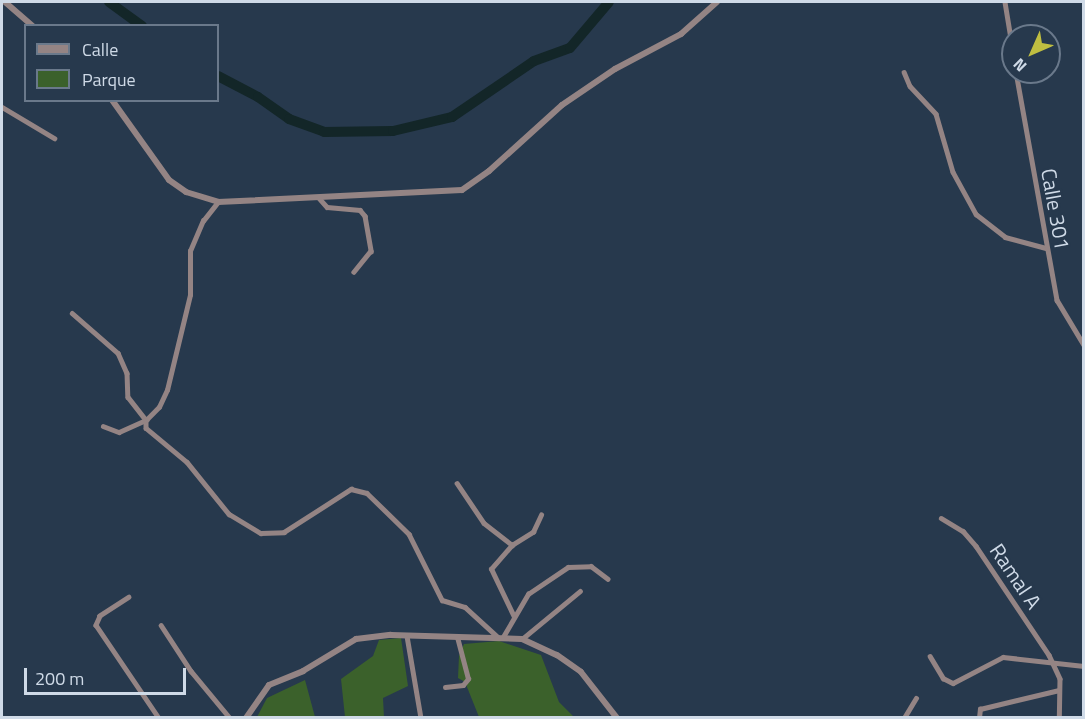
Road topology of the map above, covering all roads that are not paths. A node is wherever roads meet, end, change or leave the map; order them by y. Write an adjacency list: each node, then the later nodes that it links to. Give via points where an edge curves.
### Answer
1 (5, 2): 4 (street)
2 (717, 2): 11 (street, via 681,34 626,63 562,105 489,171 462,190)
3 (1005, 2): 5 (street)
4 (31, 24)
5 (1009, 24)
6 (904, 72): 13 (street, via 910,86 936,114 953,172 976,214 1005,237)
7 (1019, 84): 13 (street, Calle 301)
8 (113, 102): 12 (street, via 169,180 186,192)
9 (2, 107): 10 (street)
10 (54, 138)
11 (319, 198): 12 (street); 14 (street, via 327,207 360,210 365,216 371,251)
12 (218, 202): 17 (street, via 202,220 193,242 190,295 167,390)
13 (1046, 248): 16 (street, Calle 301, via 1057,300)
14 (354, 272)
15 (72, 313): 17 (street, via 118,353 127,373 128,398)
16 (1083, 345)
17 (146, 420): 18 (street, via 119,432); 30 (street, via 146,428 187,462 229,514 261,533 284,532 351,489 367,493 409,534 442,600 465,607)
18 (103, 426)
19 (457, 483): 22 (street, via 484,523)
20 (541, 515): 22 (street, via 533,532)
21 (941, 518): 33 (street, Ramal A, via 963,531 976,546)
22 (512, 545): 26 (street, via 491,569)
23 (606, 577): 26 (street, via 591,566 568,567 535,588)
24 (580, 591): 31 (street)
25 (129, 597): 38 (street, via 100,616 96,625)
26 (514, 617): 30 (street)
27 (161, 625): 39 (street, via 186,665)
28 (407, 636): 29 (street); 40 (street, via 356,639 303,671 268,685); 41 (street)
29 (457, 637): 30 (street); 35 (street, via 468,679 463,685)
30 (501, 637): 31 (street)
31 (522, 639): 42 (street, via 582,672)
32 (930, 656): 33 (street, via 943,678 952,683 1003,657)
33 (1053, 661): 34 (street); 36 (street, via 1060,679)
34 (1083, 666)
35 (445, 687)
36 (1059, 690): 44 (street, via 980,709); 45 (street)
37 (916, 698): 43 (street)
38 (159, 717)
39 (230, 717)
40 (249, 717)
41 (421, 717)
42 (617, 717)
43 (904, 717)
44 (979, 717)
45 (1059, 717)

